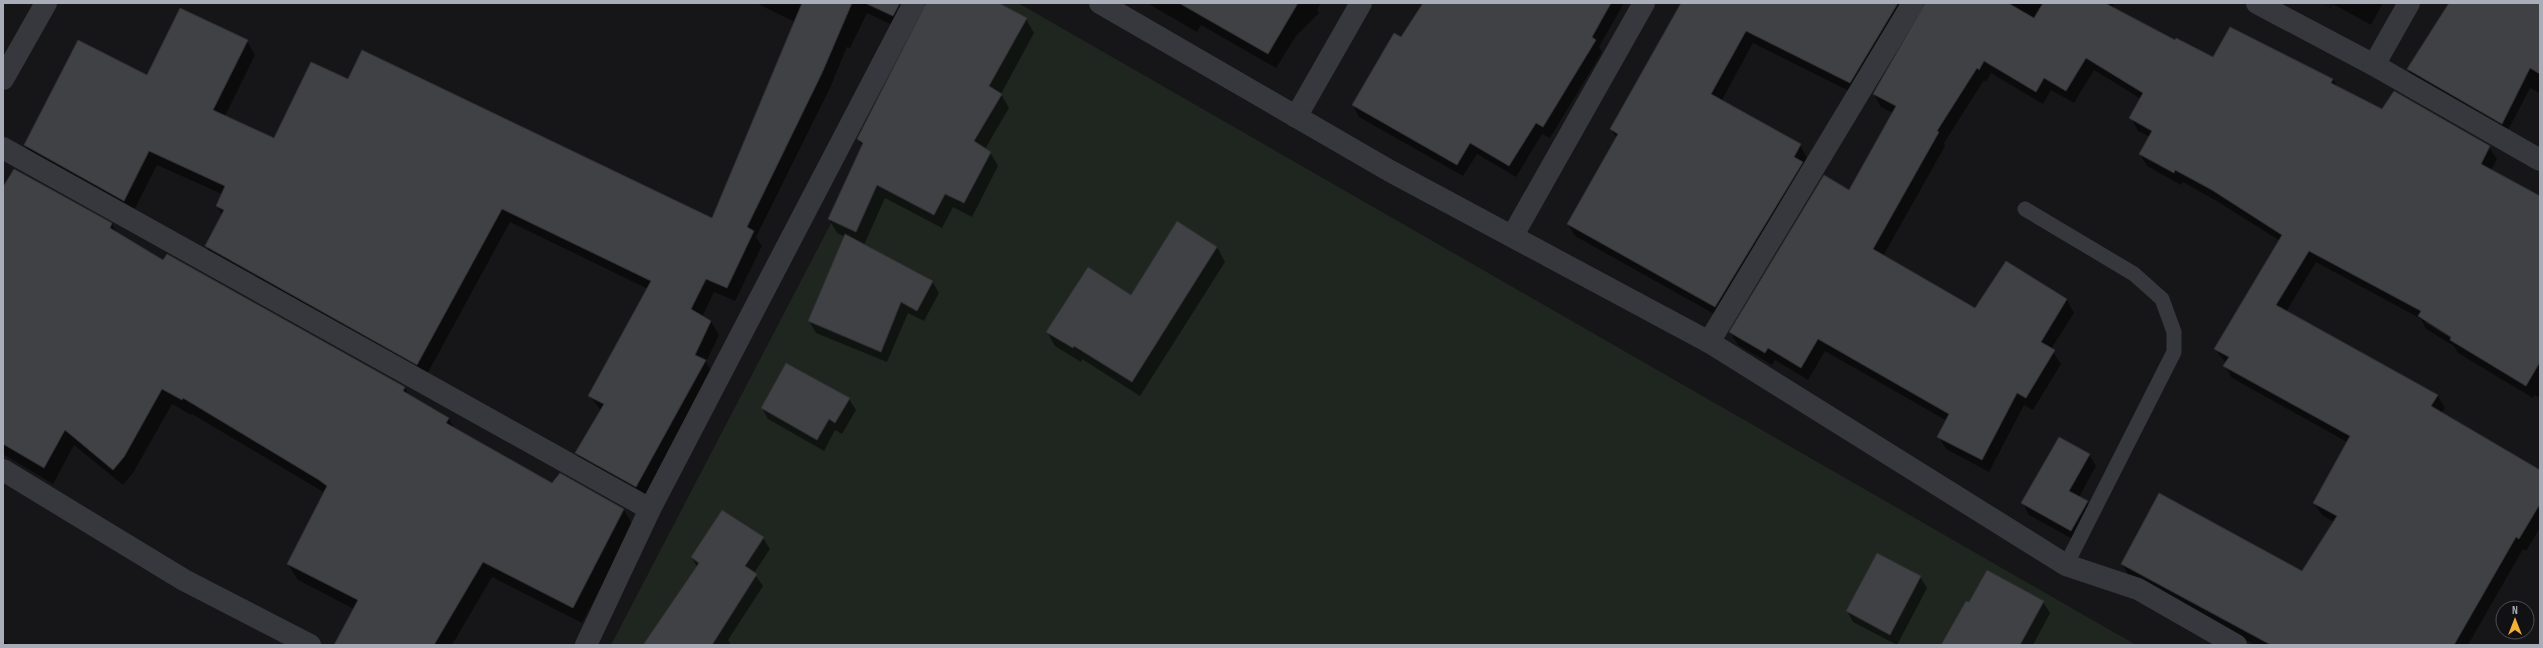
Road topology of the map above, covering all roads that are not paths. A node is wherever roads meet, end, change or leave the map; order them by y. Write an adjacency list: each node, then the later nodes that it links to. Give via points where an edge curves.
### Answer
1 (46, 3): 10 (street)
2 (914, 3): 18 (street)
3 (1100, 3): 11 (street)
4 (1361, 3): 11 (street)
5 (1644, 3): 15 (street)
6 (1914, 3): 16 (street)
7 (2257, 3): 9 (street)
8 (2409, 3): 9 (street)
9 (2374, 65): 13 (street)
10 (3, 79)
11 (1296, 117): 15 (street, via 1390,171)
12 (3, 148): 18 (street)
13 (2540, 160)
14 (2025, 209): 19 (lane, via 2134,274 2162,300 2174,332 2174,352)
15 (1513, 235): 16 (street)
16 (1709, 342): 19 (street)
17 (3, 470): 20 (street, via 184,580)
18 (650, 509): 21 (street)
19 (2066, 565): 22 (street, via 2138,590)
20 (310, 645)
21 (586, 645)
22 (2236, 645)

